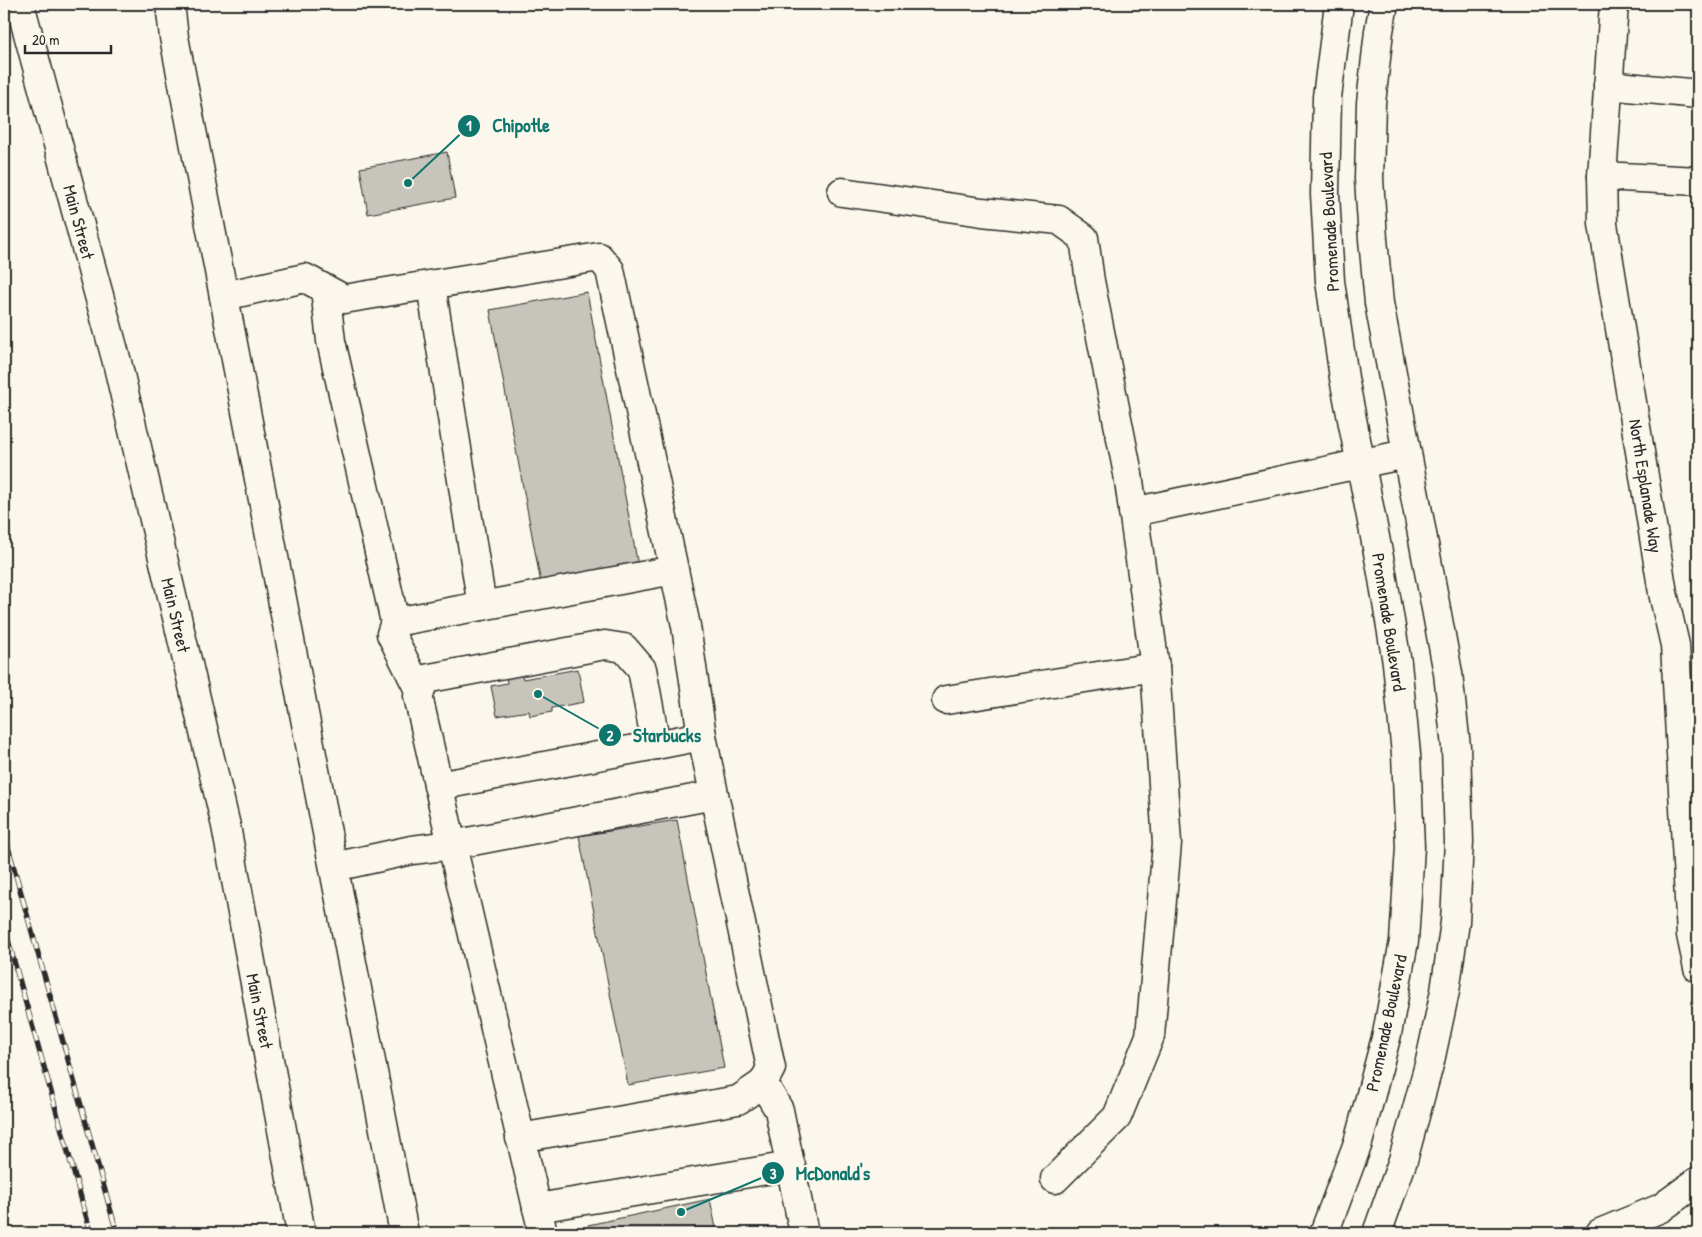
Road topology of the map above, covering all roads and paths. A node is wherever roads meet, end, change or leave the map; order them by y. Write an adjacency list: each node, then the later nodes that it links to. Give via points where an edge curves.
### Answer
1 (20, 4): 38 (main road, Main Street, via 117,362 226,826)
2 (170, 4): 13 (main road)
3 (1339, 4): 15 (main road, Promenade Boulevard, via 1327,97 1325,194 1330,281)
4 (1384, 4): 14 (main road, via 1371,103 1369,180 1379,303)
5 (1614, 4): 6 (main road, North Esplanade Way)
6 (1608, 85): 7 (main road); 8 (main road, North Esplanade Way)
7 (1698, 94)
8 (1602, 176): 9 (main road); 20 (main road, North Esplanade Way, via 1603,224 1663,593)
9 (1698, 181)
10 (842, 192): 16 (main road, via 1059,220 1084,238)
11 (431, 285): 12 (main road, via 344,299); 17 (main road, via 599,257 610,270); 18 (main road)
12 (325, 289): 13 (main road, via 306,278); 19 (main road, via 331,340)
13 (224, 296): 29 (main road)
14 (1406, 454): 15 (main road); 41 (main road, via 1448,673 1456,747 1459,841 1455,922 1445,991 1403,1160)
15 (1360, 464): 16 (main road); 37 (main road, Promenade Boulevard, via 1397,664 1406,754 1410,847 1404,941 1387,1034)
16 (1133, 512): 21 (main road)
17 (674, 570): 18 (main road); 24 (main road, via 686,626)
18 (482, 606): 19 (main road)
19 (394, 622): 22 (main road, via 390,634)
20 (1686, 645): 30 (main road, North Esplanade Way, via 1691,935)
21 (1155, 667): 23 (main road); 34 (main road, via 1167,843 1150,1036 1117,1118)
22 (420, 692): 25 (main road, via 425,679 605,645 624,648 642,669); 26 (main road, via 418,696)
23 (946, 700)
24 (702, 736): 25 (main road); 27 (main road)
25 (656, 745): 26 (main road)
26 (438, 786): 28 (main road)
27 (714, 795): 28 (main road); 31 (main road, via 771,1068)
28 (452, 845): 29 (main road); 32 (main road)
29 (334, 866): 39 (main road)
30 (1698, 968)
31 (763, 1083): 32 (main road, via 738,1100); 33 (main road, via 780,1110)
32 (520, 1138): 36 (main road)
33 (791, 1166): 36 (main road); 40 (main road)
34 (1055, 1179)
35 (1698, 1181): 42 (main road, via 1661,1208)
36 (540, 1221)
37 (1330, 1232)
38 (301, 1233)
39 (404, 1233)
40 (804, 1233)
41 (1377, 1233)
42 (1600, 1233)

